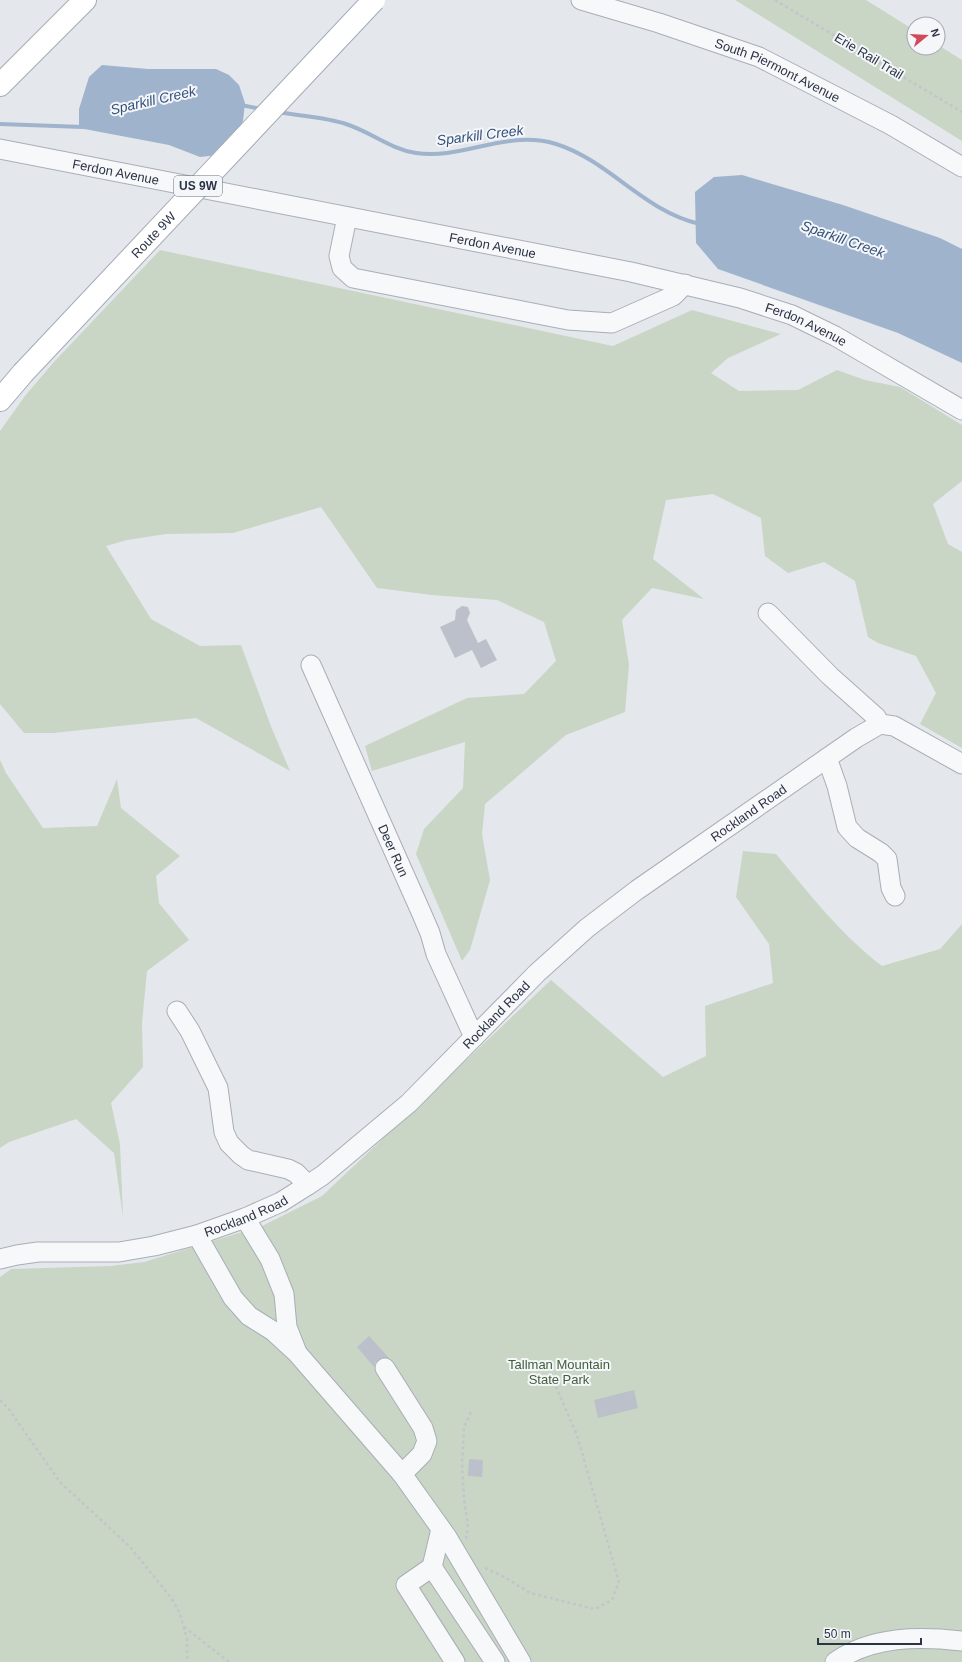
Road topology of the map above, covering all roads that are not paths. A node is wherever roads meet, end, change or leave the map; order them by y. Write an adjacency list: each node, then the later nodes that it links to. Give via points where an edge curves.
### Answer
1 (85, 0): 4 (main road)
2 (374, 0): 9 (main road, Route 9W / US 9W, bridge)
3 (581, 0): 6 (street, South Piermont Avenue, via 659,23 759,58 891,125)
4 (0, 85)
5 (0, 149): 7 (street, Ferdon Avenue)
6 (962, 167)
7 (348, 217): 8 (street, Ferdon Avenue); 8 (street, via 339,256 342,268 353,278 568,320 612,323 669,298)
8 (685, 284): 10 (street, Ferdon Avenue, via 748,300 803,320 836,336)
9 (0, 400)
10 (962, 410)
11 (768, 613): 13 (street, via 830,676 876,717)
12 (311, 665): 18 (street, Deer Run)
13 (880, 724): 14 (street, Rockland Road); 15 (street, via 894,726)
14 (827, 758): 16 (street, via 847,827 887,859 891,888); 18 (street, Rockland Road, via 637,890 587,928 537,973)
15 (962, 764)
16 (896, 896)
17 (177, 1011): 19 (street, via 190,1031 218,1088 224,1132 229,1143 248,1160 288,1169 296,1173)
18 (474, 1037): 19 (street, Rockland Road, via 409,1103)
19 (308, 1186): 20 (street, Rockland Road, via 281,1202)
20 (245, 1218): 21 (street, Rockland Road); 23 (street, via 270,1259 284,1294 287,1327)
21 (197, 1235): 22 (street, Rockland Road, via 119,1252 38,1252); 23 (street, via 233,1298 249,1316 273,1331)
22 (0, 1259)
23 (297, 1353): 25 (street)
24 (385, 1368): 25 (street, via 424,1428 427,1441 422,1454)
25 (402, 1474): 26 (street)
26 (441, 1529): 27 (street); 31 (street)
27 (432, 1567): 29 (street, via 406,1585); 30 (street)
28 (962, 1641): 32 (street, via 912,1638 879,1642 844,1656)
29 (455, 1662)
30 (495, 1662)
31 (521, 1662)
32 (836, 1662)

